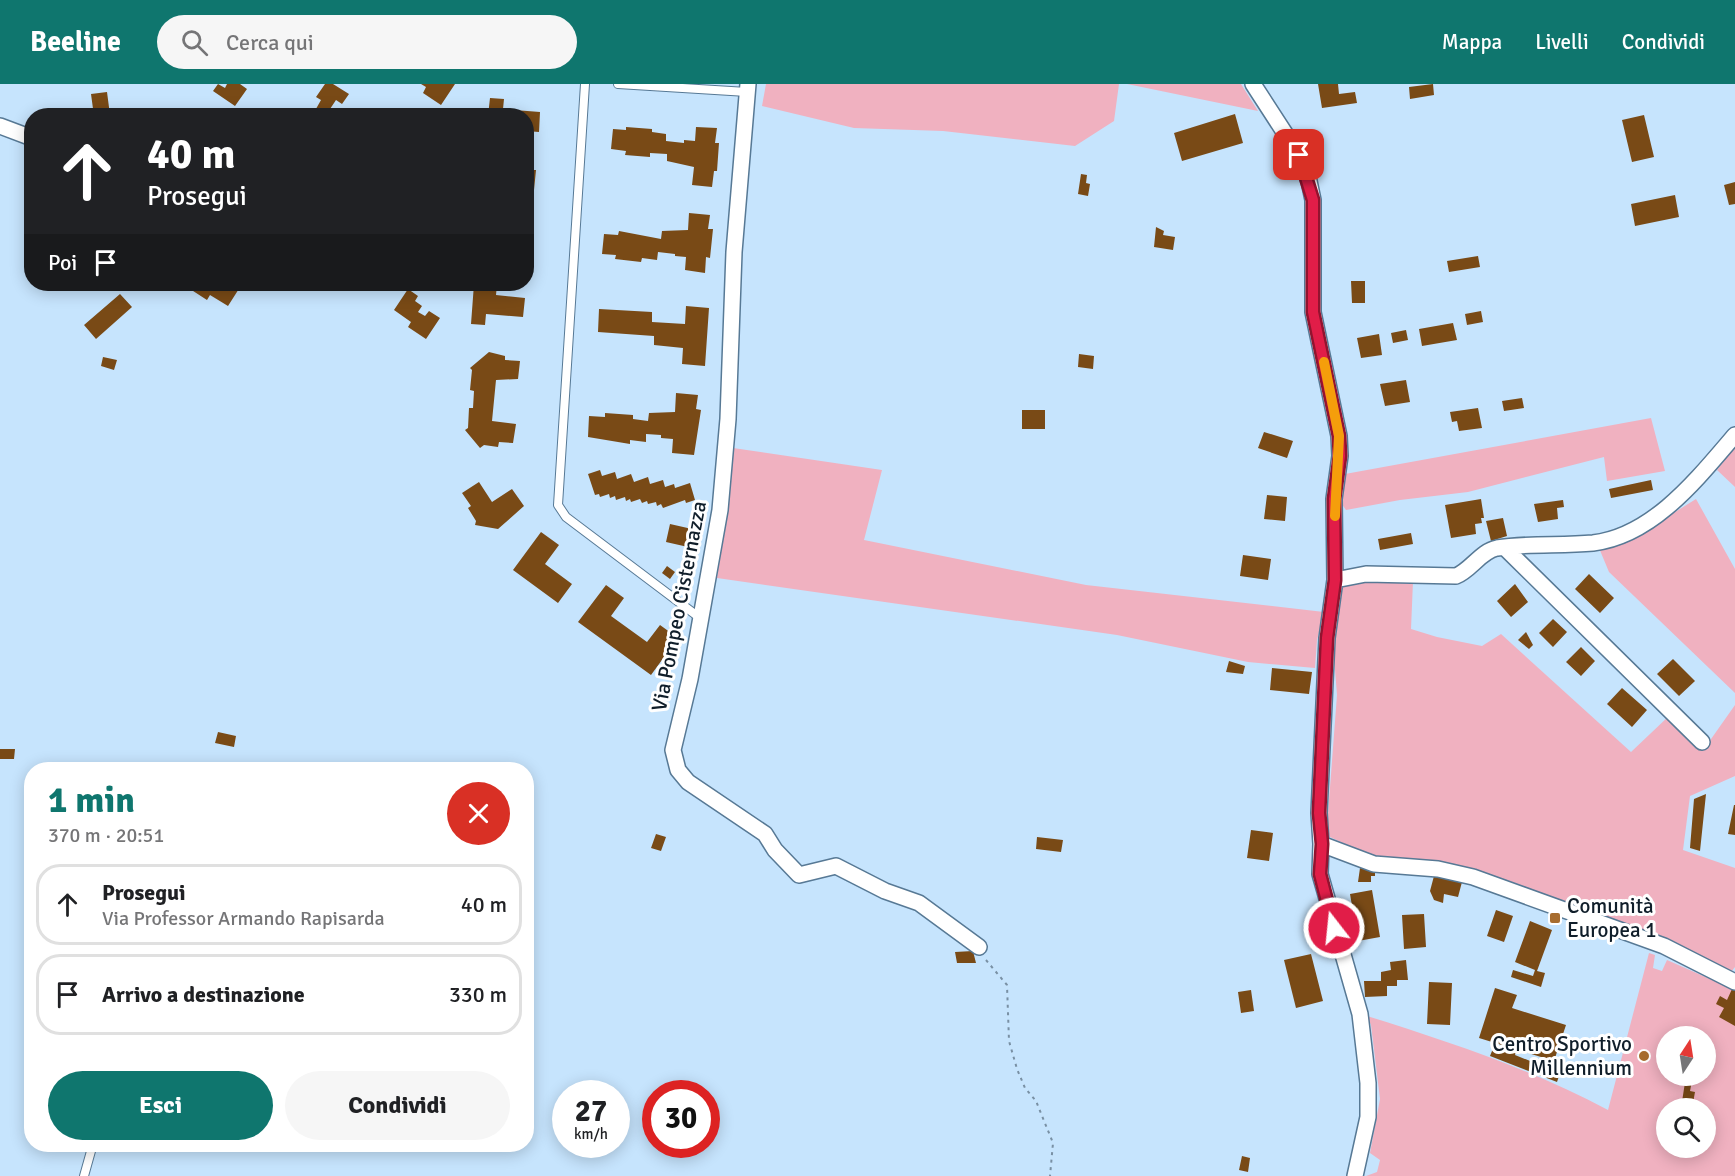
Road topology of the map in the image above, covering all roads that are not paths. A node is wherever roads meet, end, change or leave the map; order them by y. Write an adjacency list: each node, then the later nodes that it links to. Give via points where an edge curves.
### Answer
1 (585, 84): 11 (lane, via 558,505 566,517)
2 (618, 84): 4 (lane)
3 (1253, 84): 10 (street, via 1299,155 1313,200 1313,312 1339,436 1334,499)
4 (730, 87): 5 (lane)
5 (747, 88): 11 (street, Via Pompeo Cisternazza, via 734,252 728,419 720,510)
6 (0, 126): 7 (street)
7 (24, 135)
8 (1735, 435): 9 (street, via 1674,502 1655,517 1617,536 1596,542)
9 (1505, 548): 10 (street, via 1495,548 1456,576 1366,574); 12 (street)
10 (1335, 580): 13 (street, via 1327,638 1319,813)
11 (701, 619): 14 (street, Via Pompeo Cisternazza, via 673,750 678,770 688,782 765,834 799,875 836,866 919,903)
12 (1702, 742)
13 (1322, 844): 15 (street, via 1374,864 1438,869 1473,877 1664,946); 18 (street, via 1323,893 1360,1014 1369,1105)
14 (979, 947)
15 (1735, 982)
16 (91, 1152): 17 (lane)
17 (84, 1176)
18 (1355, 1176)

